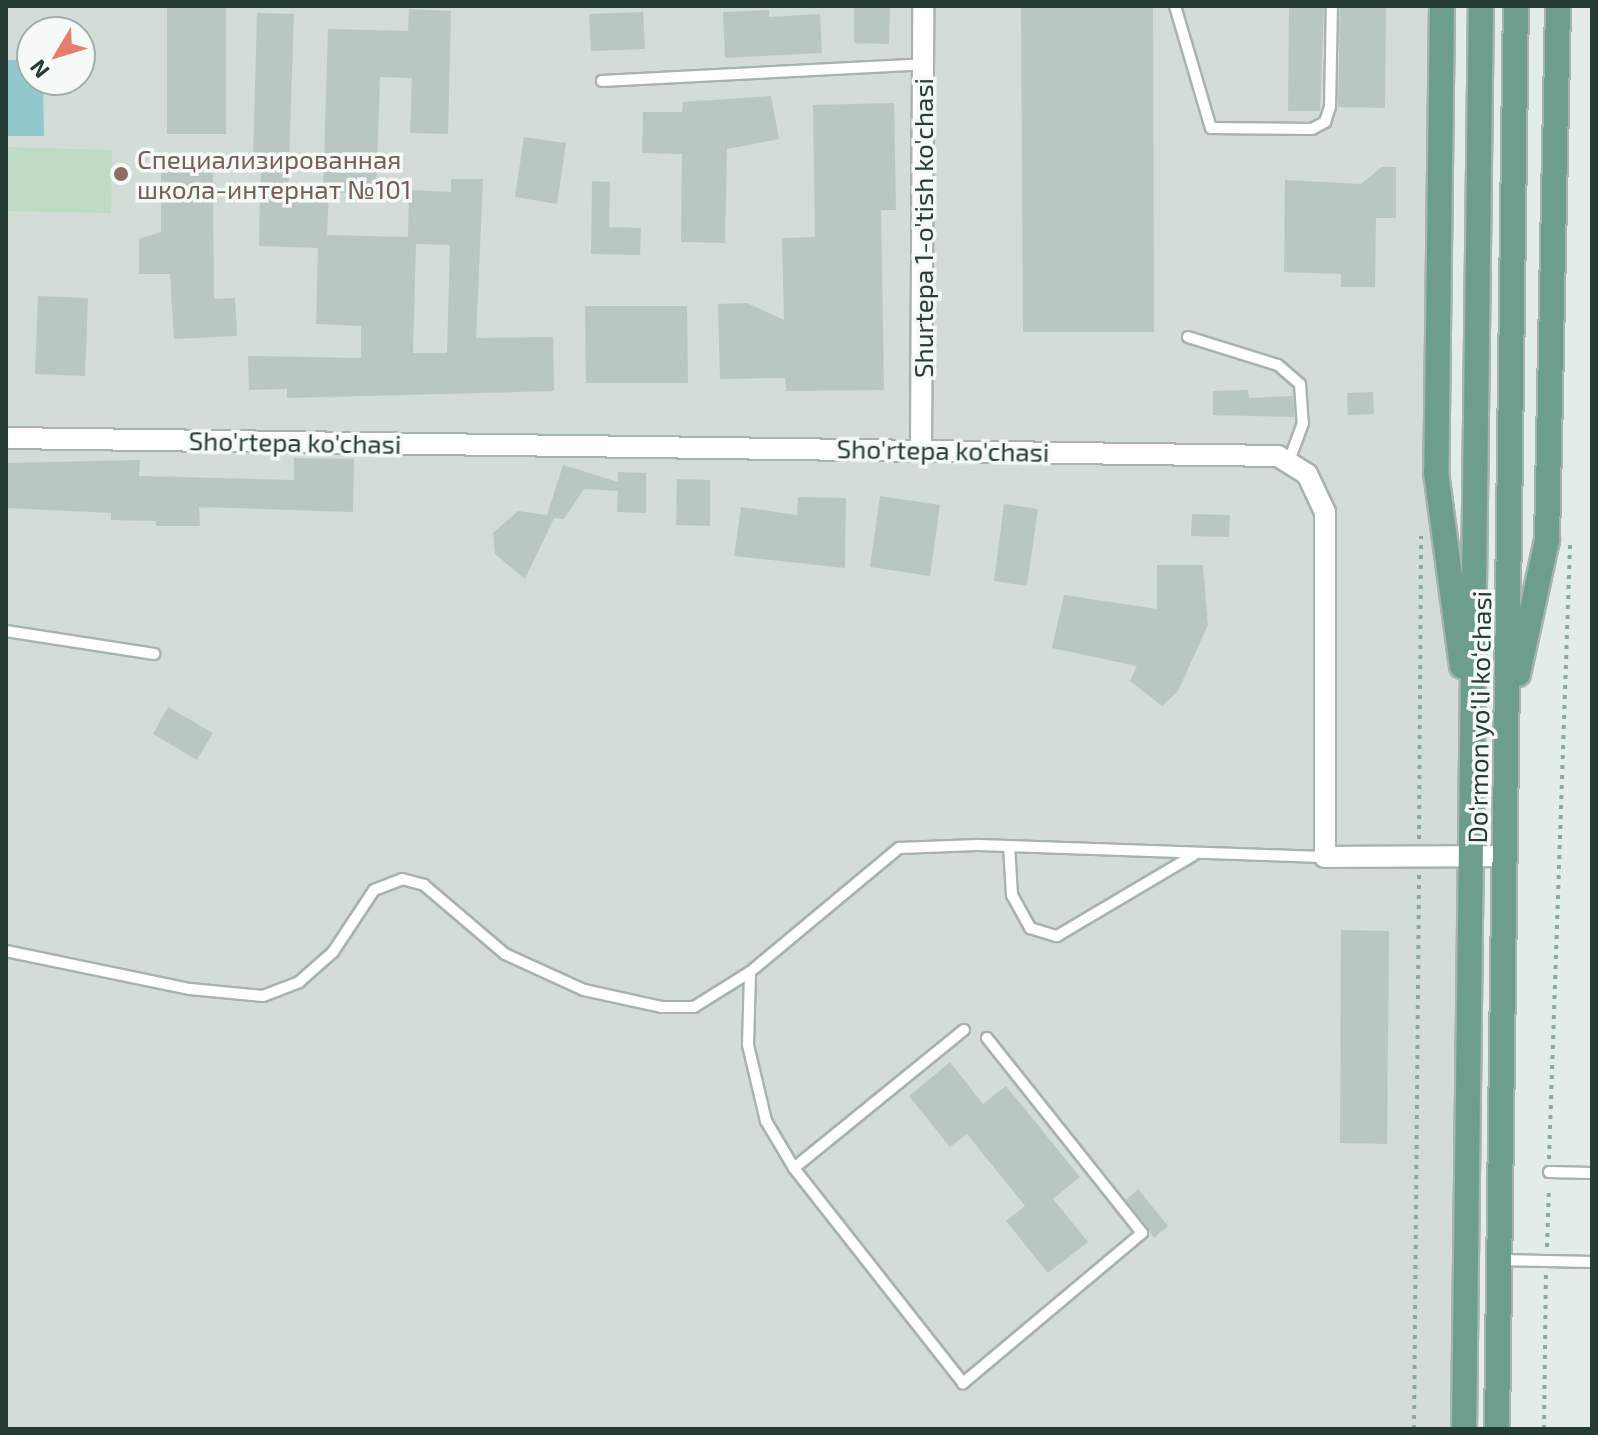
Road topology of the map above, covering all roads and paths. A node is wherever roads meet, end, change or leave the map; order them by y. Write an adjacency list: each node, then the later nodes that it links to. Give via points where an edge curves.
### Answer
1 (923, 6): 8 (street, Shurtepa 1-o'tish ko'chasi)
2 (1175, 6): 3 (lane, via 1211,128 1312,129 1325,122 1330,107)
3 (1332, 6)
4 (1442, 6): 18 (main road, via 1436,472)
5 (1481, 6): 18 (main road, Do‘rmon yo‘li ko‘chasi)
6 (1516, 6): 19 (main road, Do‘rmon yo‘li ko‘chasi)
7 (1558, 6): 19 (main road, via 1547,540)
8 (924, 64): 9 (lane); 12 (street, Shurtepa 1-o'tish ko'chasi)
9 (602, 81)
10 (1188, 337): 13 (lane, via 1278,365 1300,384 1303,423)
11 (6, 438): 12 (street, Sho'rtepa ko'chasi)
12 (921, 450): 13 (street, Sho'rtepa ko'chasi, via 1265,453)
13 (1289, 461): 23 (street, via 1314,482 1325,512)
14 (1421, 522): 24 (path)
15 (1571, 540): 31 (path)
16 (6, 631): 17 (lane)
17 (154, 654)
18 (1472, 732): 25 (main road, Do‘rmon yo‘li ko‘chasi)
19 (1506, 732): 22 (main road, Do‘rmon yo‘li ko‘chasi)
20 (1009, 846): 21 (lane); 21 (lane, via 1012,895 1030,928 1057,936); 27 (lane, via 899,848)
21 (1195, 854): 23 (lane)
22 (1505, 856): 25 (street); 33 (main road, Do‘rmon yo‘li ko‘chasi)
23 (1325, 857): 24 (street)
24 (1418, 857): 25 (street); 36 (path)
25 (1471, 857): 37 (main road, Do‘rmon yo‘li ko‘chasi)
26 (6, 951): 27 (lane, via 190,989 263,996 299,982 333,952 374,890 402,879 424,885 505,954 584,990 662,1007 694,1007)
27 (750, 972): 30 (lane, via 748,1045 766,1121)
28 (964, 1030): 30 (lane)
29 (987, 1038): 30 (lane, via 1142,1233 968,1383)
30 (794, 1168)
31 (1549, 1172): 32 (lane); 34 (path)
32 (1592, 1173)
33 (1500, 1260): 34 (lane); 38 (main road, Do‘rmon yo‘li ko‘chasi)
34 (1547, 1261): 35 (lane); 39 (path)
35 (1592, 1262)
36 (1414, 1429)
37 (1464, 1429)
38 (1497, 1429)
39 (1544, 1429)

